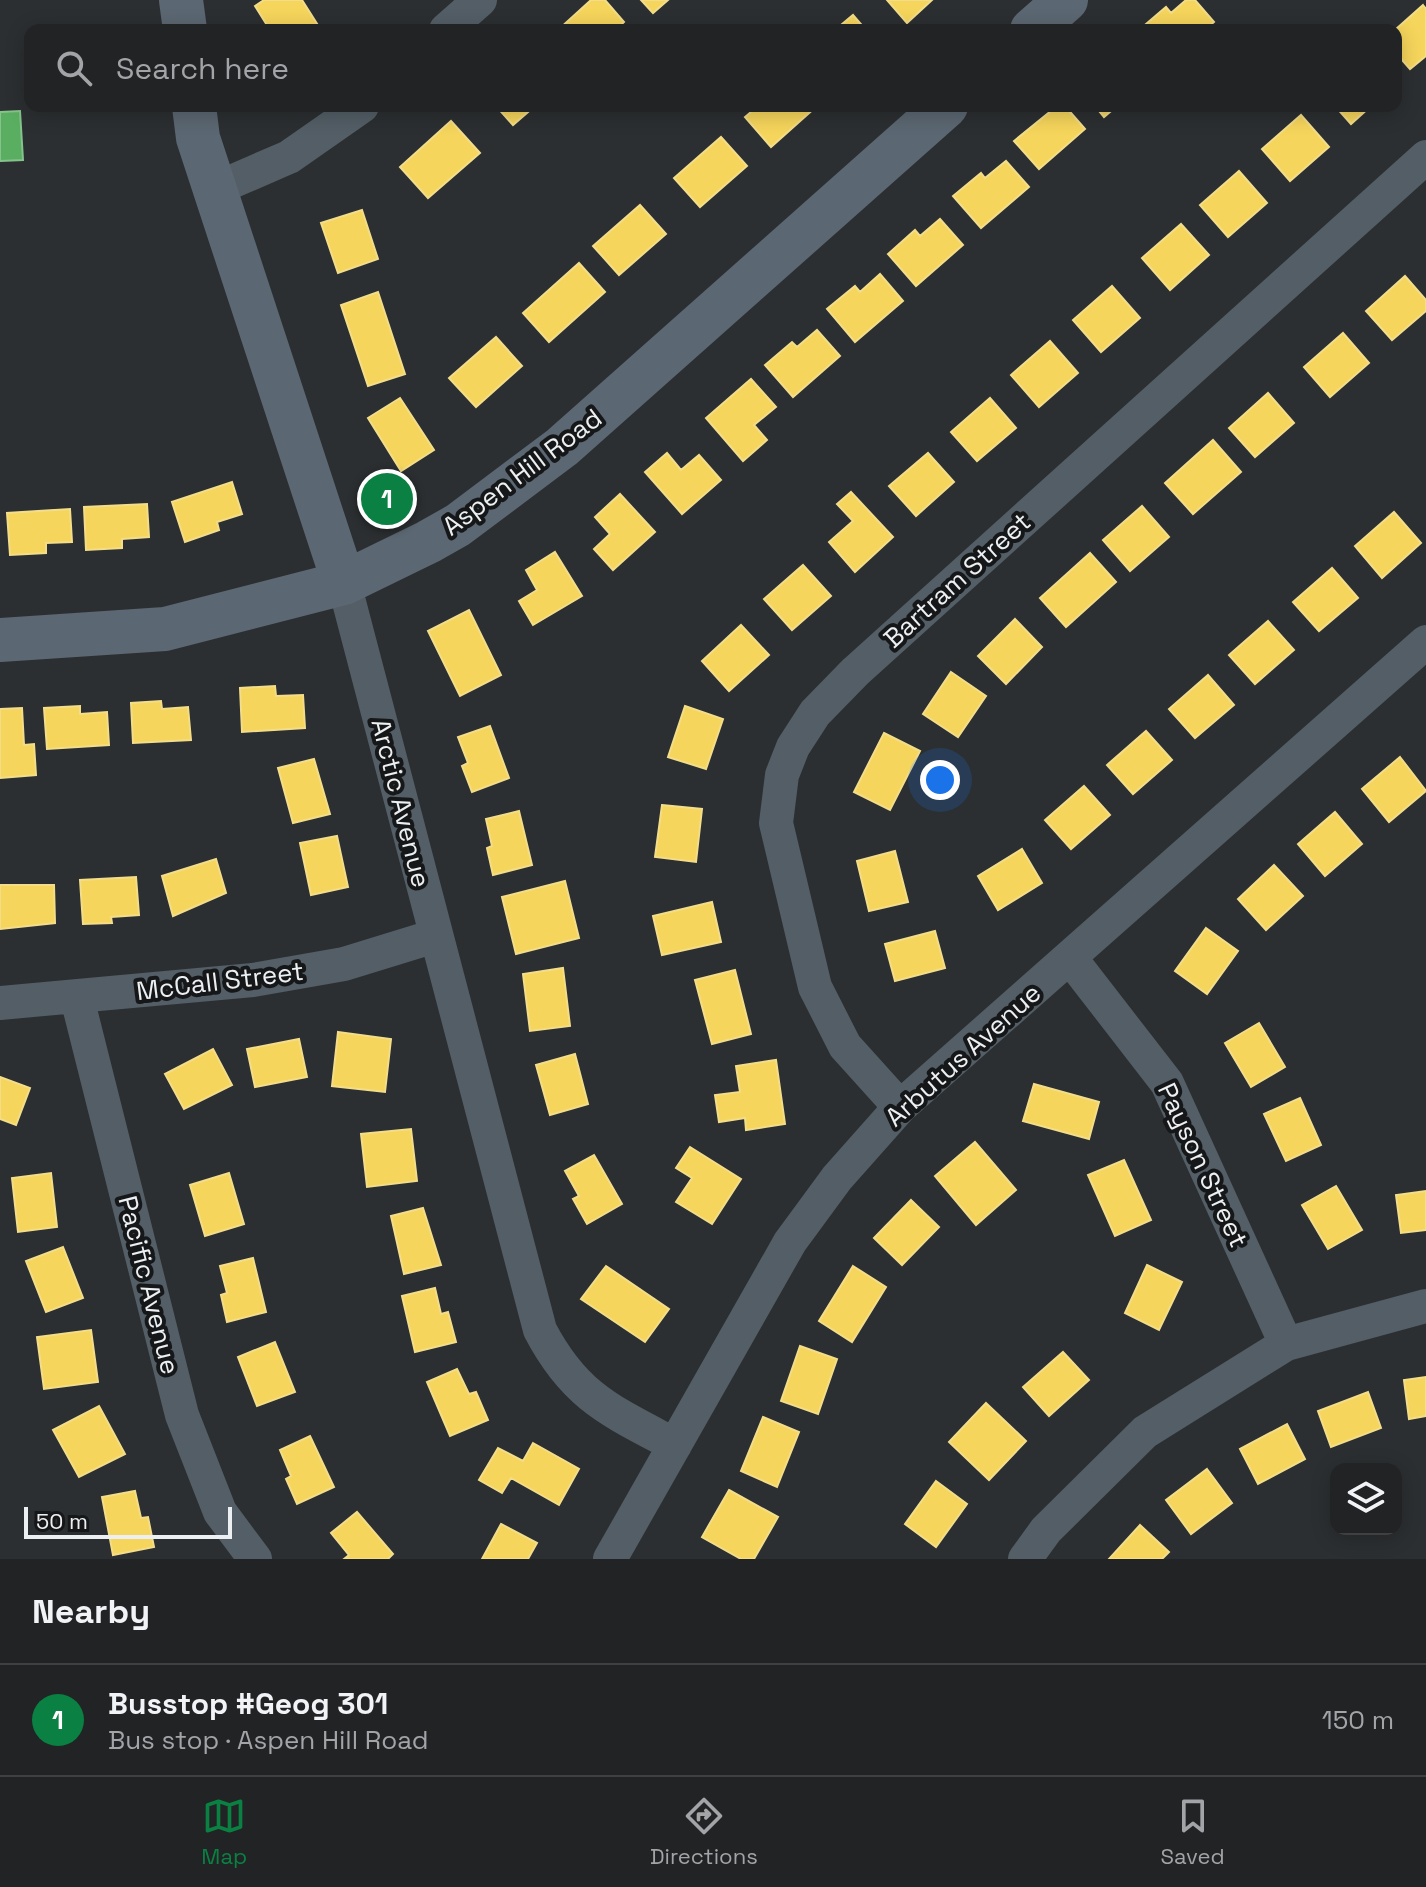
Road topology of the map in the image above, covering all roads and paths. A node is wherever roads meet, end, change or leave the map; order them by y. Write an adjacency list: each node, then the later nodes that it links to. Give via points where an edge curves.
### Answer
1 (181, 0): 4 (street)
2 (480, 0): 5 (street)
3 (1066, 0): 6 (street)
4 (184, 24)
5 (453, 24)
6 (1039, 24)
7 (195, 112): 11 (street, Arctic Avenue)
8 (353, 112): 11 (street, via 289,157)
9 (939, 112): 12 (street, Aspen Hill Road, via 562,447 458,525)
10 (1426, 157): 19 (street, Bartram Street, via 856,671 815,713 793,747 782,775 776,823 815,987 845,1046)
11 (215, 189): 12 (street, Arctic Avenue)
12 (344, 583): 13 (street, Aspen Hill Road, via 165,629); 15 (street, Arctic Avenue)
13 (0, 640)
14 (1426, 642): 16 (street, Arbutus Avenue)
15 (435, 936): 17 (street, McCall Street, via 299,972); 22 (street, Arctic Avenue, via 540,1330 553,1356 594,1402)
16 (1071, 959): 19 (street, Arbutus Avenue); 21 (street, Payson Street, via 1167,1083)
17 (77, 998): 18 (street, McCall Street); 23 (street, Pacific Avenue, via 182,1415 220,1512)
18 (0, 1003)
19 (900, 1107): 22 (street, Arbutus Avenue, via 790,1242)
20 (1426, 1306): 21 (street)
21 (1286, 1344): 25 (street, via 1145,1432 1046,1530)
22 (675, 1445): 24 (street, Arbutus Avenue)
23 (255, 1559)
24 (610, 1559)
25 (1025, 1559)

